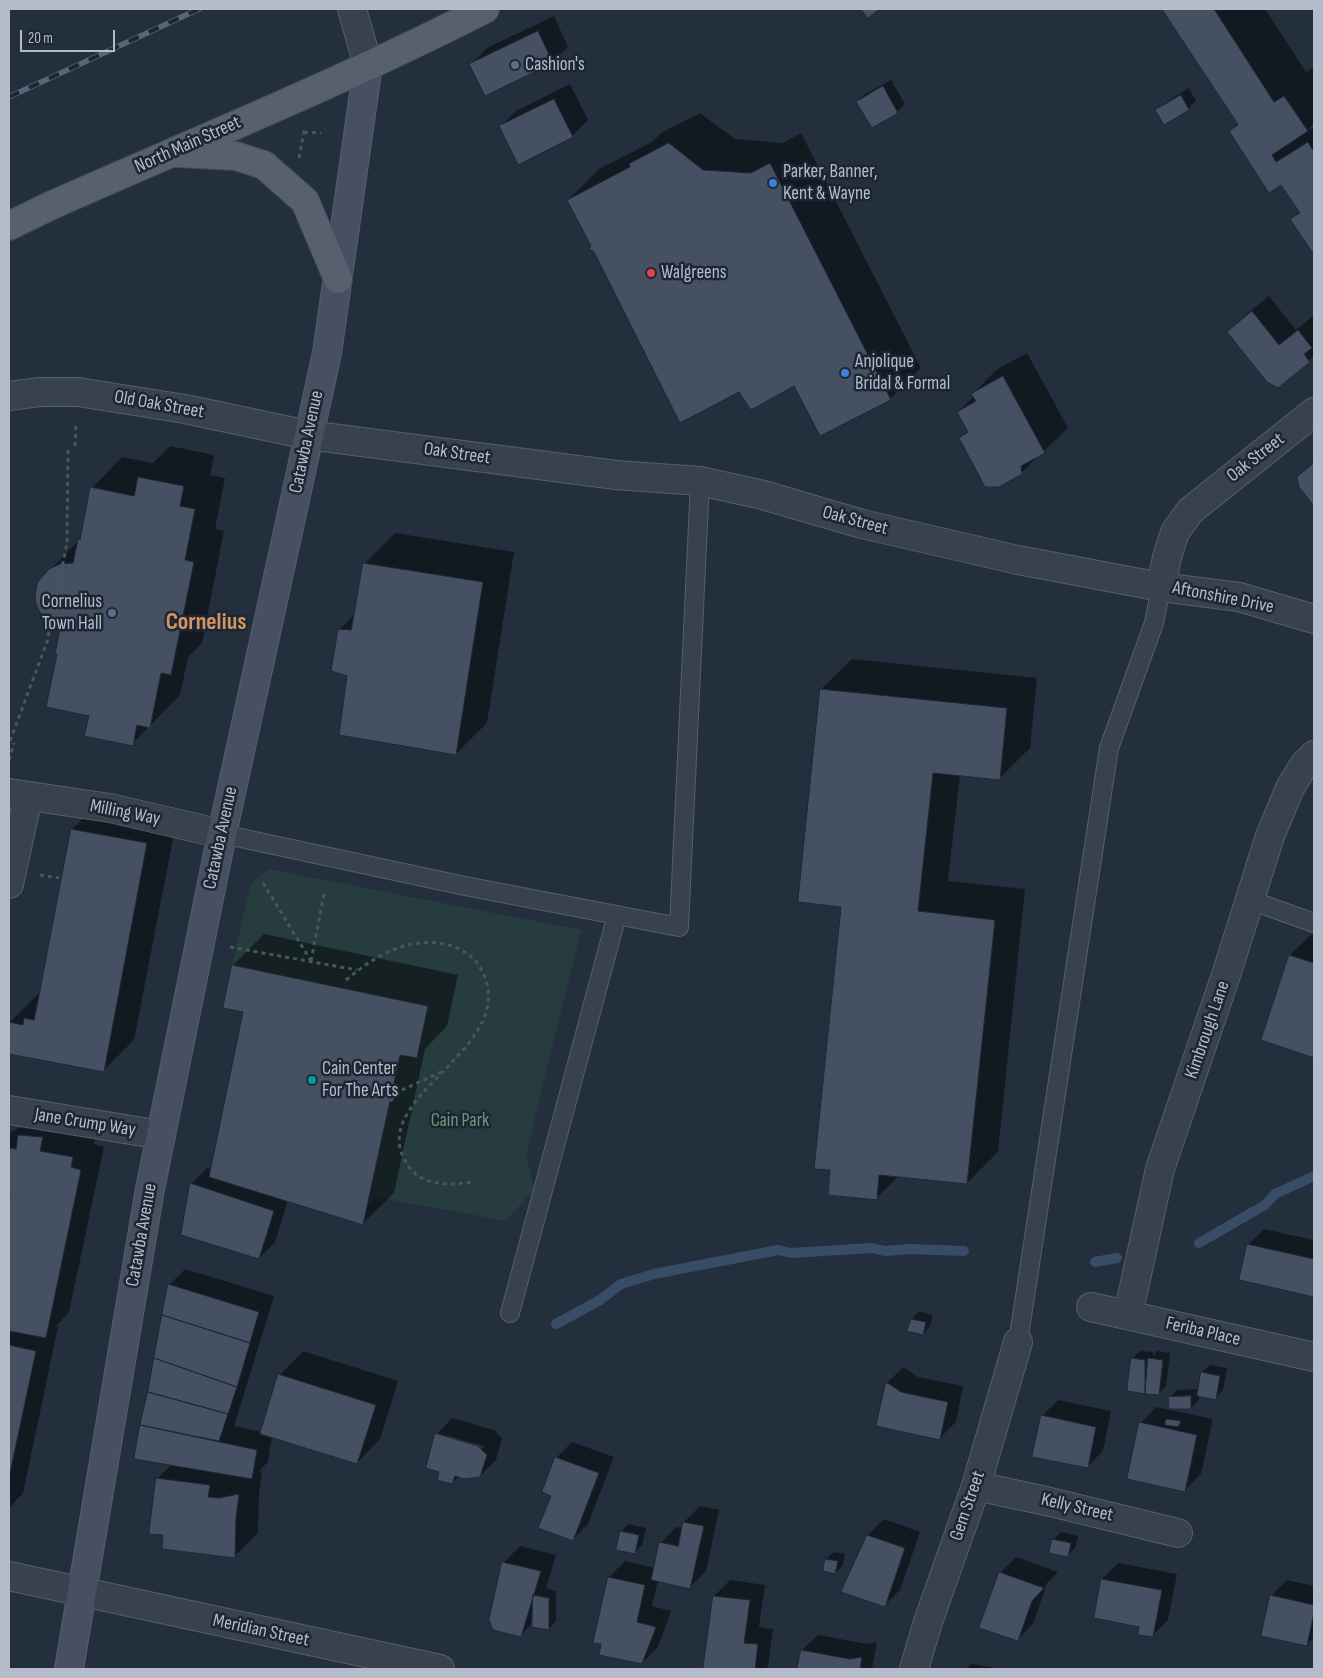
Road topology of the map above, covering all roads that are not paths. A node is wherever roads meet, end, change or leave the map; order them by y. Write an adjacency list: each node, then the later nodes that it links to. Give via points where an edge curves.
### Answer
1 (352, 9): 3 (street, Catawba Avenue)
2 (485, 9): 3 (main road, North Main Street)
3 (368, 65): 4 (main road, North Main Street); 6 (main road, Catawba Avenue)
4 (170, 153): 5 (main road, North Main Street); 6 (main road, via 236,156 264,165 305,201)
5 (9, 226)
6 (338, 279): 9 (main road, Catawba Avenue, via 327,353)
7 (9, 396): 9 (street, Old Oak Street, via 78,392 186,409)
8 (1314, 412): 11 (street, Oak Street, via 1190,512 1175,532)
9 (308, 435): 10 (street, Oak Street, via 616,475); 15 (main road, Catawba Avenue)
10 (700, 481): 11 (street, Oak Street, via 763,495 862,524 1018,560); 18 (lane, via 679,927)
11 (1161, 586): 12 (street, Aftonshire Drive, via 1238,597); 25 (lane, via 1154,623 1109,748)
12 (1314, 619)
13 (1314, 755): 17 (street, Kimbrough Lane, via 1290,788 1270,836)
14 (18, 795): 15 (street, Milling Way, via 110,808); 16 (street)
15 (222, 834): 18 (lane, via 467,881); 21 (main road, Catawba Avenue)
16 (9, 884)
17 (1250, 900): 19 (lane); 24 (street, Kimbrough Lane, via 1160,1169)
18 (617, 915): 23 (lane)
19 (1314, 923)
20 (9, 1110): 21 (street, Jane Crump Way)
21 (161, 1135): 30 (main road, Catawba Avenue)
22 (1091, 1307): 24 (street, Feriba Place)
23 (510, 1313)
24 (1128, 1315): 26 (street, Feriba Place)
25 (1018, 1342): 27 (street, Gem Street)
26 (1314, 1357)
27 (976, 1486): 28 (street, Kelly Street); 33 (street, Gem Street)
28 (1178, 1533)
29 (9, 1576): 30 (street, Meridian Street)
30 (81, 1591): 31 (main road, Catawba Avenue); 32 (street, Meridian Street)
31 (69, 1669)
32 (440, 1669)
33 (914, 1669)

